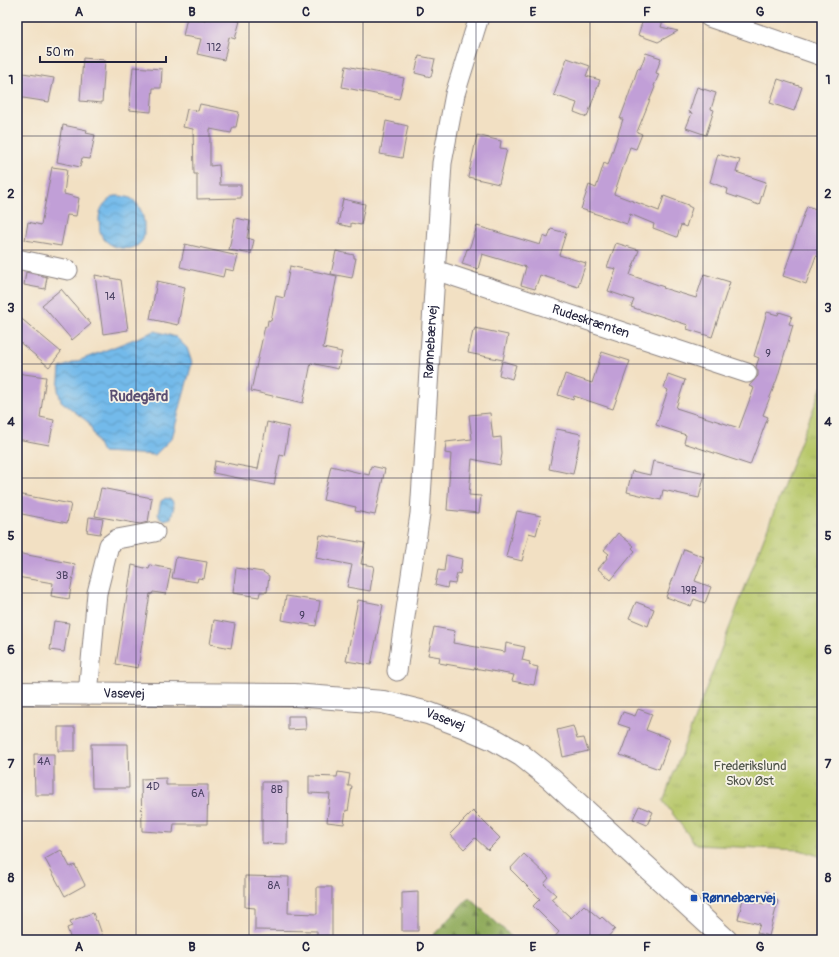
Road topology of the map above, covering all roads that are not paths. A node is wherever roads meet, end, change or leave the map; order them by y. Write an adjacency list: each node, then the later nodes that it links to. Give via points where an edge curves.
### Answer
1 (479, 17): 6 (street, Rønnebærvej, via 454,94 442,164)
2 (709, 17): 3 (street)
3 (822, 56)
4 (17, 259): 5 (street)
5 (68, 270)
6 (435, 270): 7 (street, Rudeskrænten); 9 (street, Rønnebærvej, via 420,514)
7 (747, 373)
8 (155, 532): 11 (street, Vasevej, via 118,539 109,545 97,593)
9 (397, 671)
10 (17, 693): 11 (street, Vasevej)
11 (88, 695): 12 (street, Vasevej, via 294,695 355,699 384,702 465,727 521,755 551,779)
12 (726, 940)

